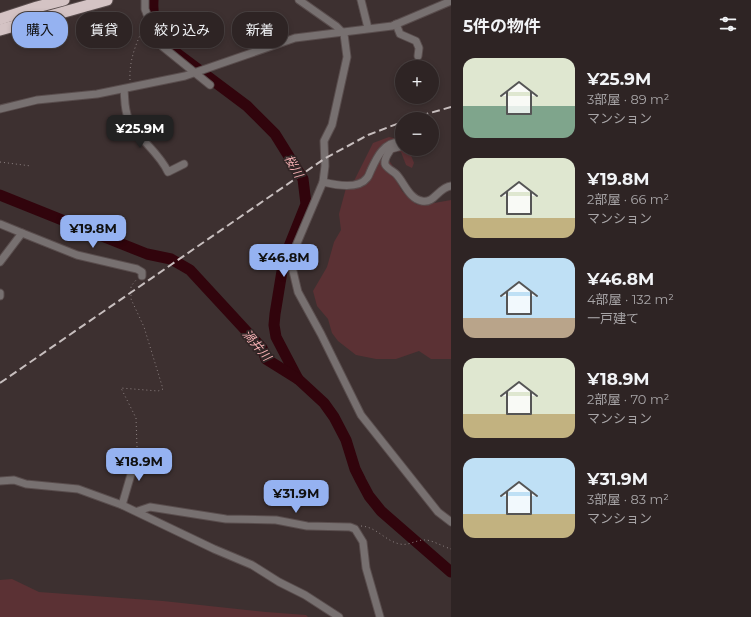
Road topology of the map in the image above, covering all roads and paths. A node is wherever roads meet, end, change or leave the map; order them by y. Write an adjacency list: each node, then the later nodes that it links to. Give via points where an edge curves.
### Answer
1 (64, 0): 9 (highway)
2 (107, 0): 7 (highway)
3 (145, 0): 8 (street)
4 (299, 0): 12 (street)
5 (361, 0): 11 (street)
6 (451, 1): 10 (street)
7 (93, 2): 9 (highway)
8 (146, 12)
9 (1, 23)
10 (396, 24): 11 (street); 15 (street, via 400,34 416,40)
11 (368, 28): 12 (street)
12 (341, 31): 16 (street, via 295,38); 25 (street, via 346,42 347,57 332,125 324,141)
13 (140, 36): 18 (path, via 132,55)
14 (164, 48): 16 (street)
15 (418, 56)
16 (195, 73): 17 (street); 18 (street)
17 (210, 85)
18 (127, 88): 19 (street, via 37,100); 23 (street, via 128,118 132,125 168,172)
19 (0, 109)
20 (395, 142): 25 (street, via 386,145 380,152 368,178 346,186)
21 (395, 147): 26 (street, via 385,158 385,164 399,177 410,193 422,201 428,201 442,189)
22 (0, 162): 24 (path)
23 (184, 164)
24 (31, 166)
25 (323, 182): 38 (street, via 295,248 293,275 298,292 361,415)
26 (451, 186)
27 (0, 224): 28 (street)
28 (22, 233): 29 (street); 30 (street, via 77,255 136,268 142,272)
29 (0, 262)
30 (142, 276): 33 (path, via 131,286 131,299 144,327 163,389 158,391 121,388 136,418)
31 (0, 293): 32 (street)
32 (0, 296)
33 (137, 454): 35 (street)
34 (0, 481): 35 (street, via 14,480 26,484 78,490)
35 (122, 504): 36 (street)
36 (138, 511): 40 (street, via 150,507 226,519 276,520 307,526); 42 (street, via 252,565)
37 (451, 511): 38 (street)
38 (444, 516): 39 (street)
39 (451, 522)
40 (355, 529): 41 (path, via 368,526 401,545 428,540); 43 (street, via 363,542 366,568)
41 (451, 549)
42 (339, 617)
43 (380, 617)

